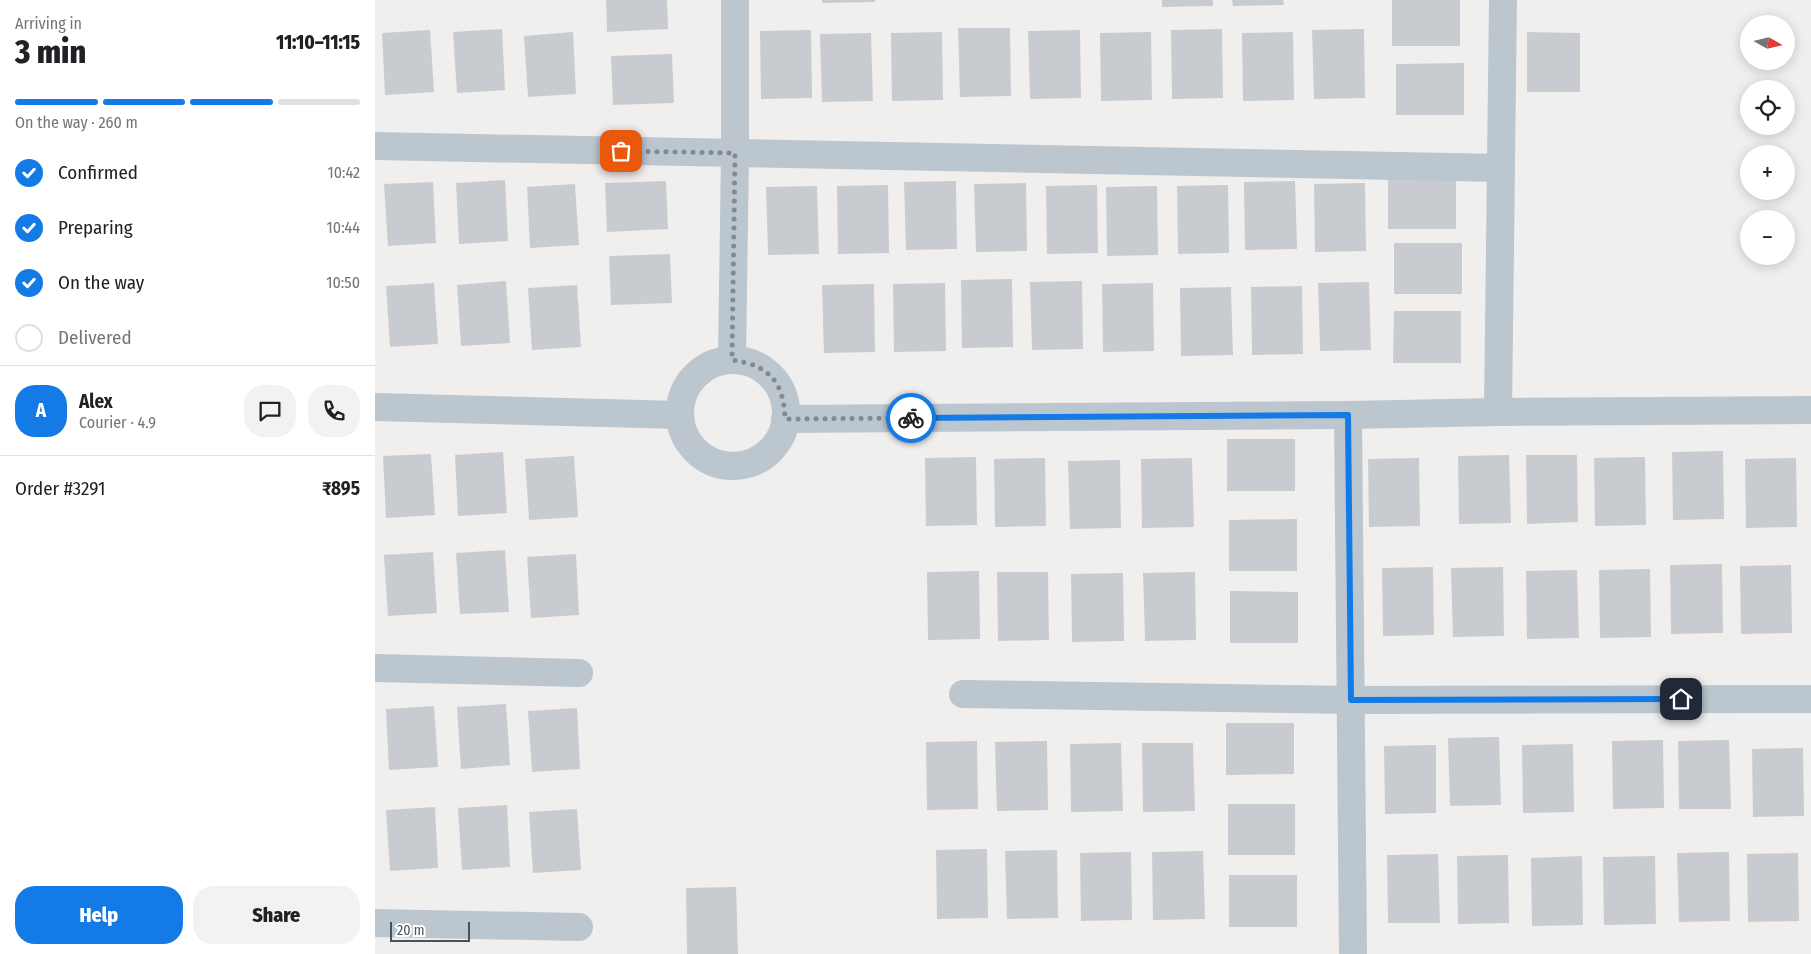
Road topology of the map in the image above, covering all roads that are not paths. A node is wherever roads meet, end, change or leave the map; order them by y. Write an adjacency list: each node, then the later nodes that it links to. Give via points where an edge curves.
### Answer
1 (735, 0): 4 (street)
2 (1503, 0): 5 (street)
3 (375, 146): 4 (street)
4 (735, 153): 5 (street); 6 (street)
5 (1501, 168): 9 (street)
6 (732, 360): 10 (street, via 715,363 689,383 682,398); 12 (street, via 749,362 765,371 777,384 785,401)
7 (375, 408): 10 (street)
8 (1811, 410): 9 (street)
9 (1498, 412): 11 (street)
10 (680, 415): 12 (street, via 683,432 693,447 722,465 739,466 756,461 770,451 780,436)
11 (1348, 415): 12 (street); 17 (street)
12 (785, 419)
13 (375, 668): 14 (street)
14 (579, 673)
15 (963, 694): 17 (street)
16 (1811, 699): 17 (street)
17 (1351, 700): 20 (street)
18 (375, 923): 19 (street)
19 (579, 927)
20 (1353, 954)

